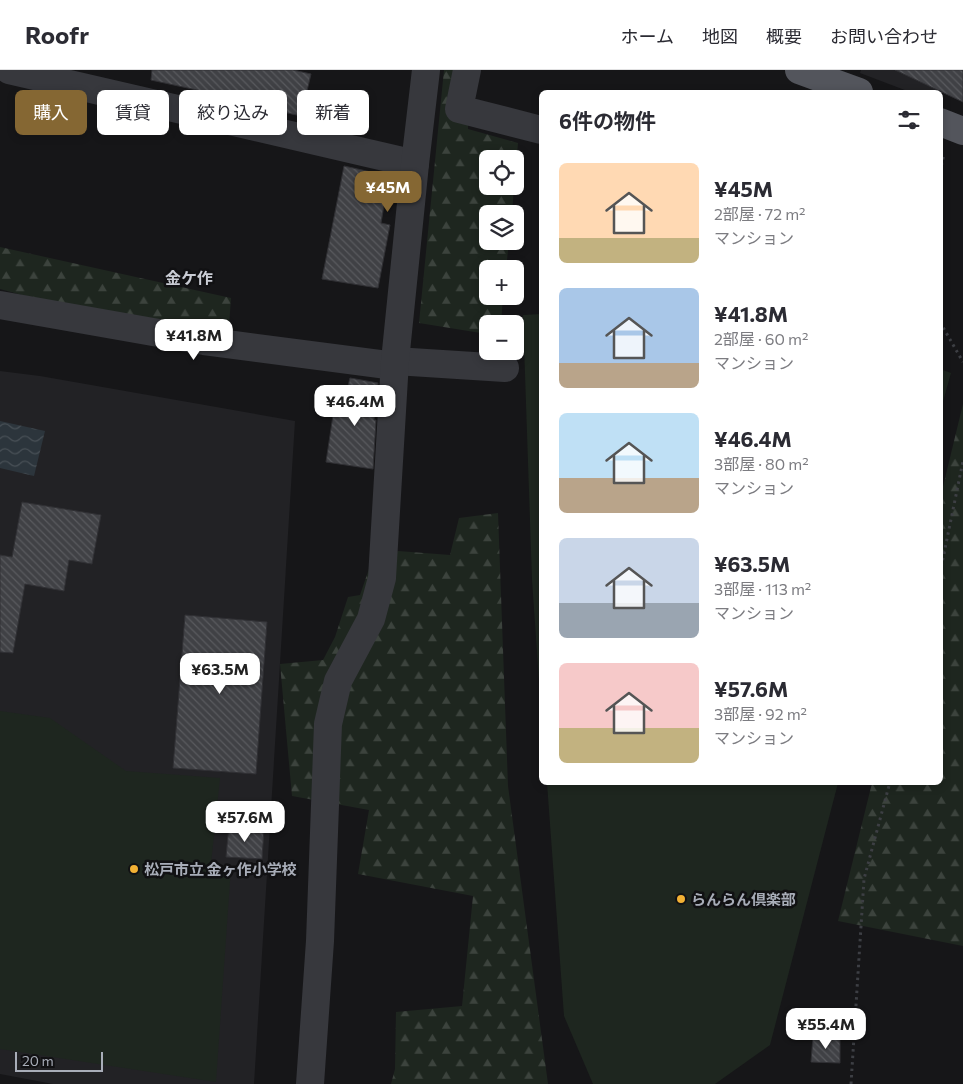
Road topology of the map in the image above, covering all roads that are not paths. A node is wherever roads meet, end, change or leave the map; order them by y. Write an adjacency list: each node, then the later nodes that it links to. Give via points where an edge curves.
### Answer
1 (9, 70): 9 (street)
2 (426, 70): 9 (street)
3 (467, 70): 7 (street, via 459,109)
4 (799, 70): 5 (main road)
5 (854, 90)
6 (943, 123): 8 (main road)
7 (539, 129)
8 (963, 131)
9 (415, 164): 11 (street)
10 (0, 304): 11 (street, via 204,341)
11 (395, 363): 12 (street); 13 (street, via 382,578 371,619 338,681 328,724 320,941)
12 (505, 368)
13 (310, 1084)

